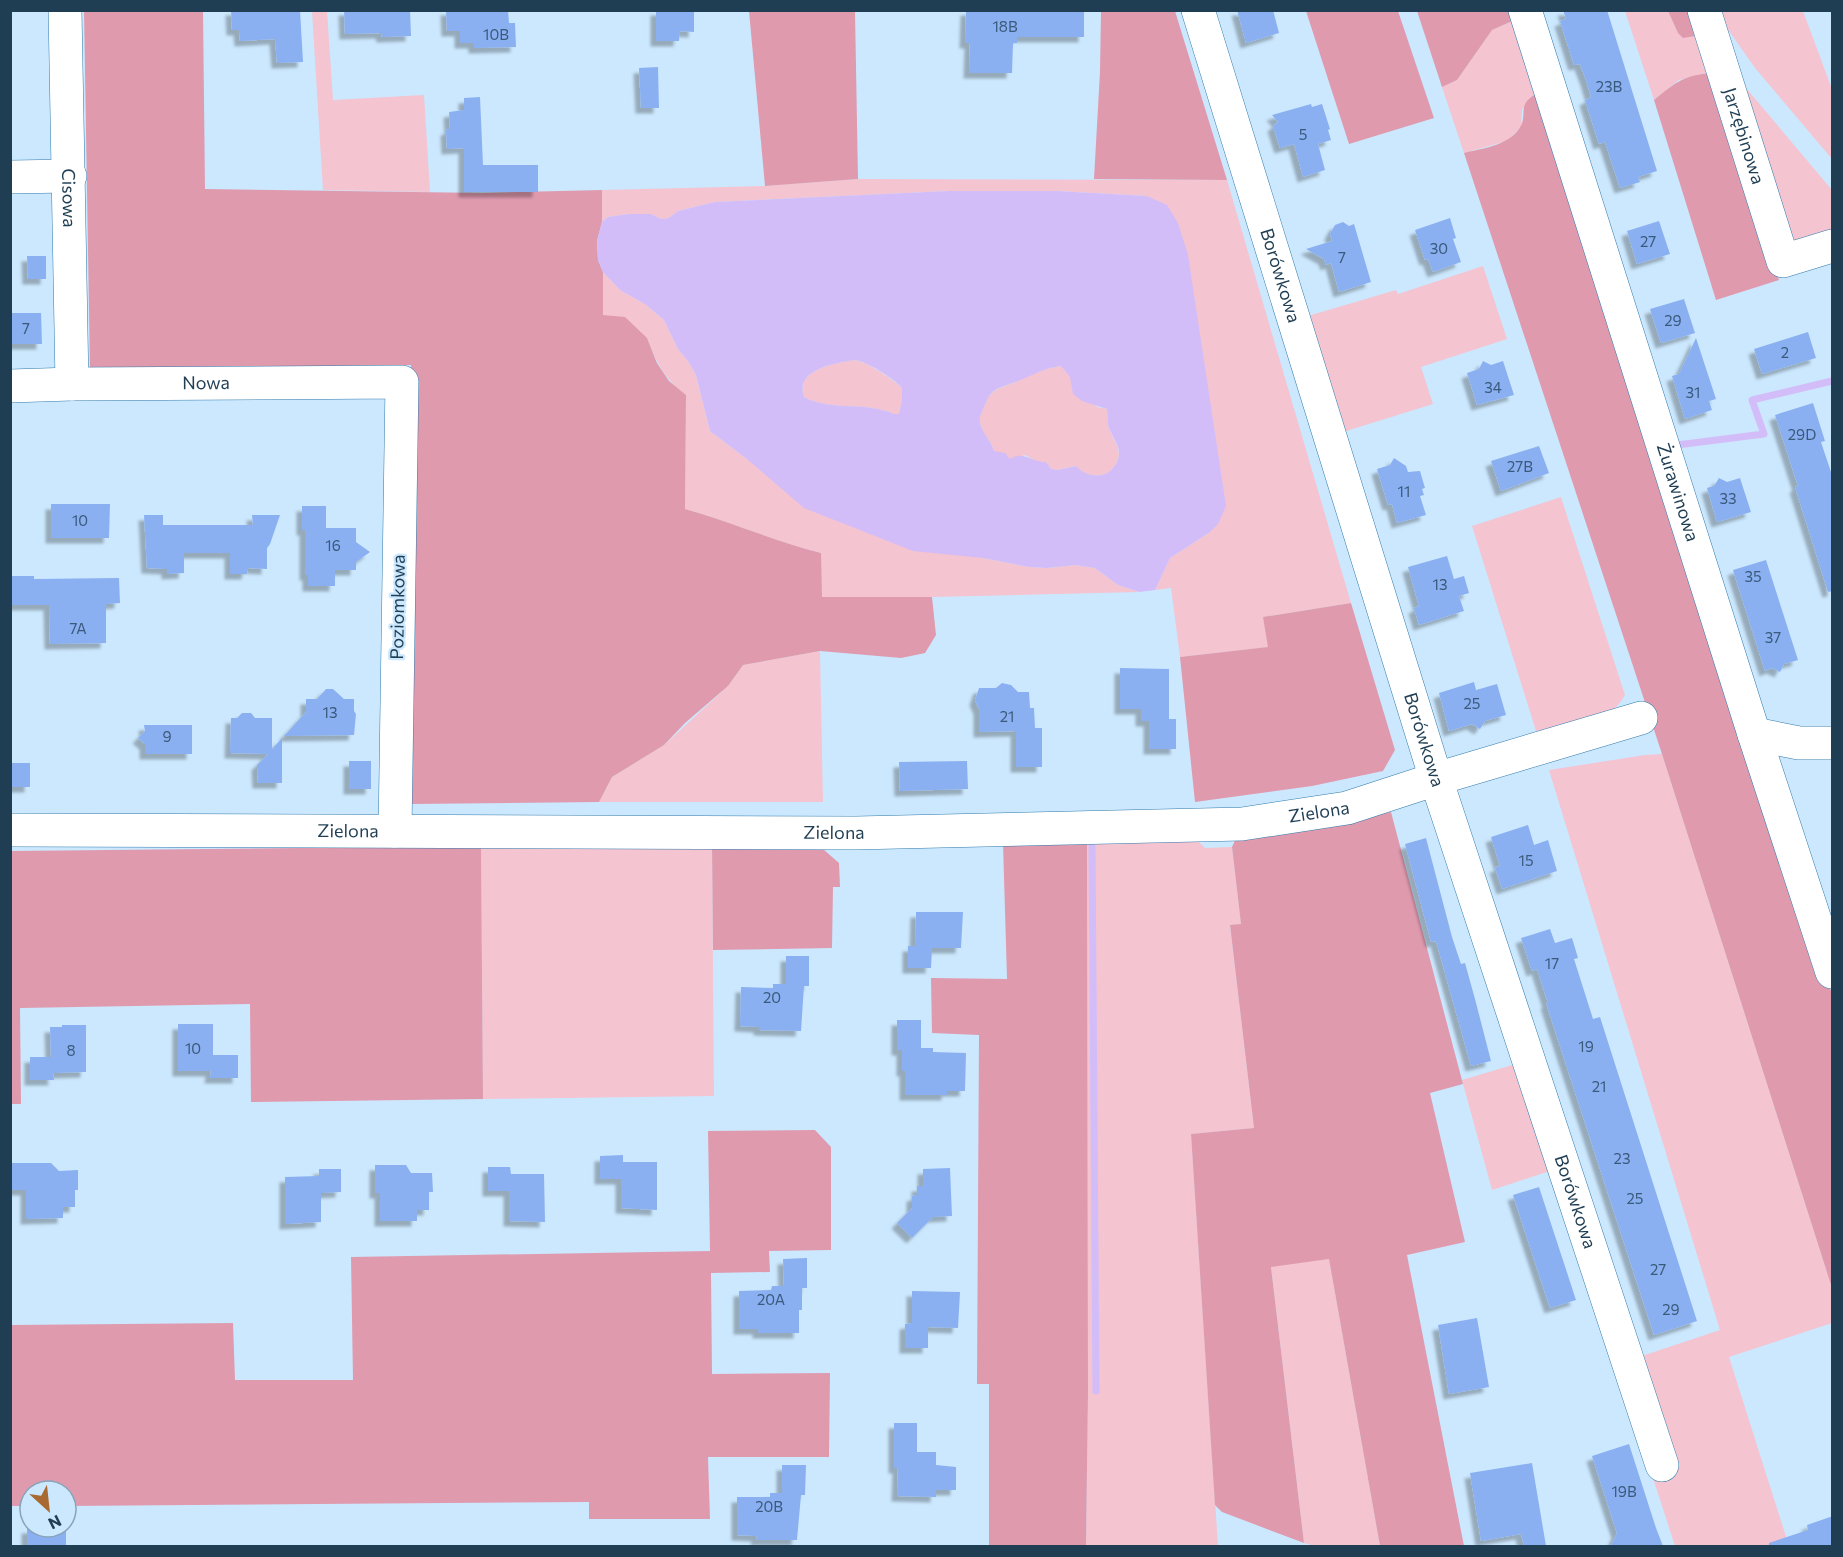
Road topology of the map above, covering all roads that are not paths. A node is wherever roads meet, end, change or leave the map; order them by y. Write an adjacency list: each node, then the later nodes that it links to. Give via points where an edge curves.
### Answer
1 (65, 10): 5 (street, Cisowa)
2 (1198, 10): 14 (street, Borówkowa)
3 (1525, 10): 12 (street, Żurawinowa)
4 (1704, 10): 7 (street, Jarzębinowa, via 1783,261)
5 (70, 176): 6 (street); 9 (street, Cisowa)
6 (10, 177)
7 (1833, 246)
8 (402, 382): 9 (street, Nowa); 16 (street, Poziomkowa)
9 (72, 384): 10 (street, Nowa)
10 (10, 386)
11 (1641, 718): 14 (street, Zielona)
12 (1754, 734): 13 (street, via 1799,743); 17 (street, Żurawinowa)
13 (1833, 743)
14 (1436, 779): 16 (street, Zielona, via 1347,808 1242,824 856,833); 18 (street, Borówkowa)
15 (10, 830): 16 (street, Zielona)
16 (395, 831)
17 (1833, 972)
18 (1662, 1465)

